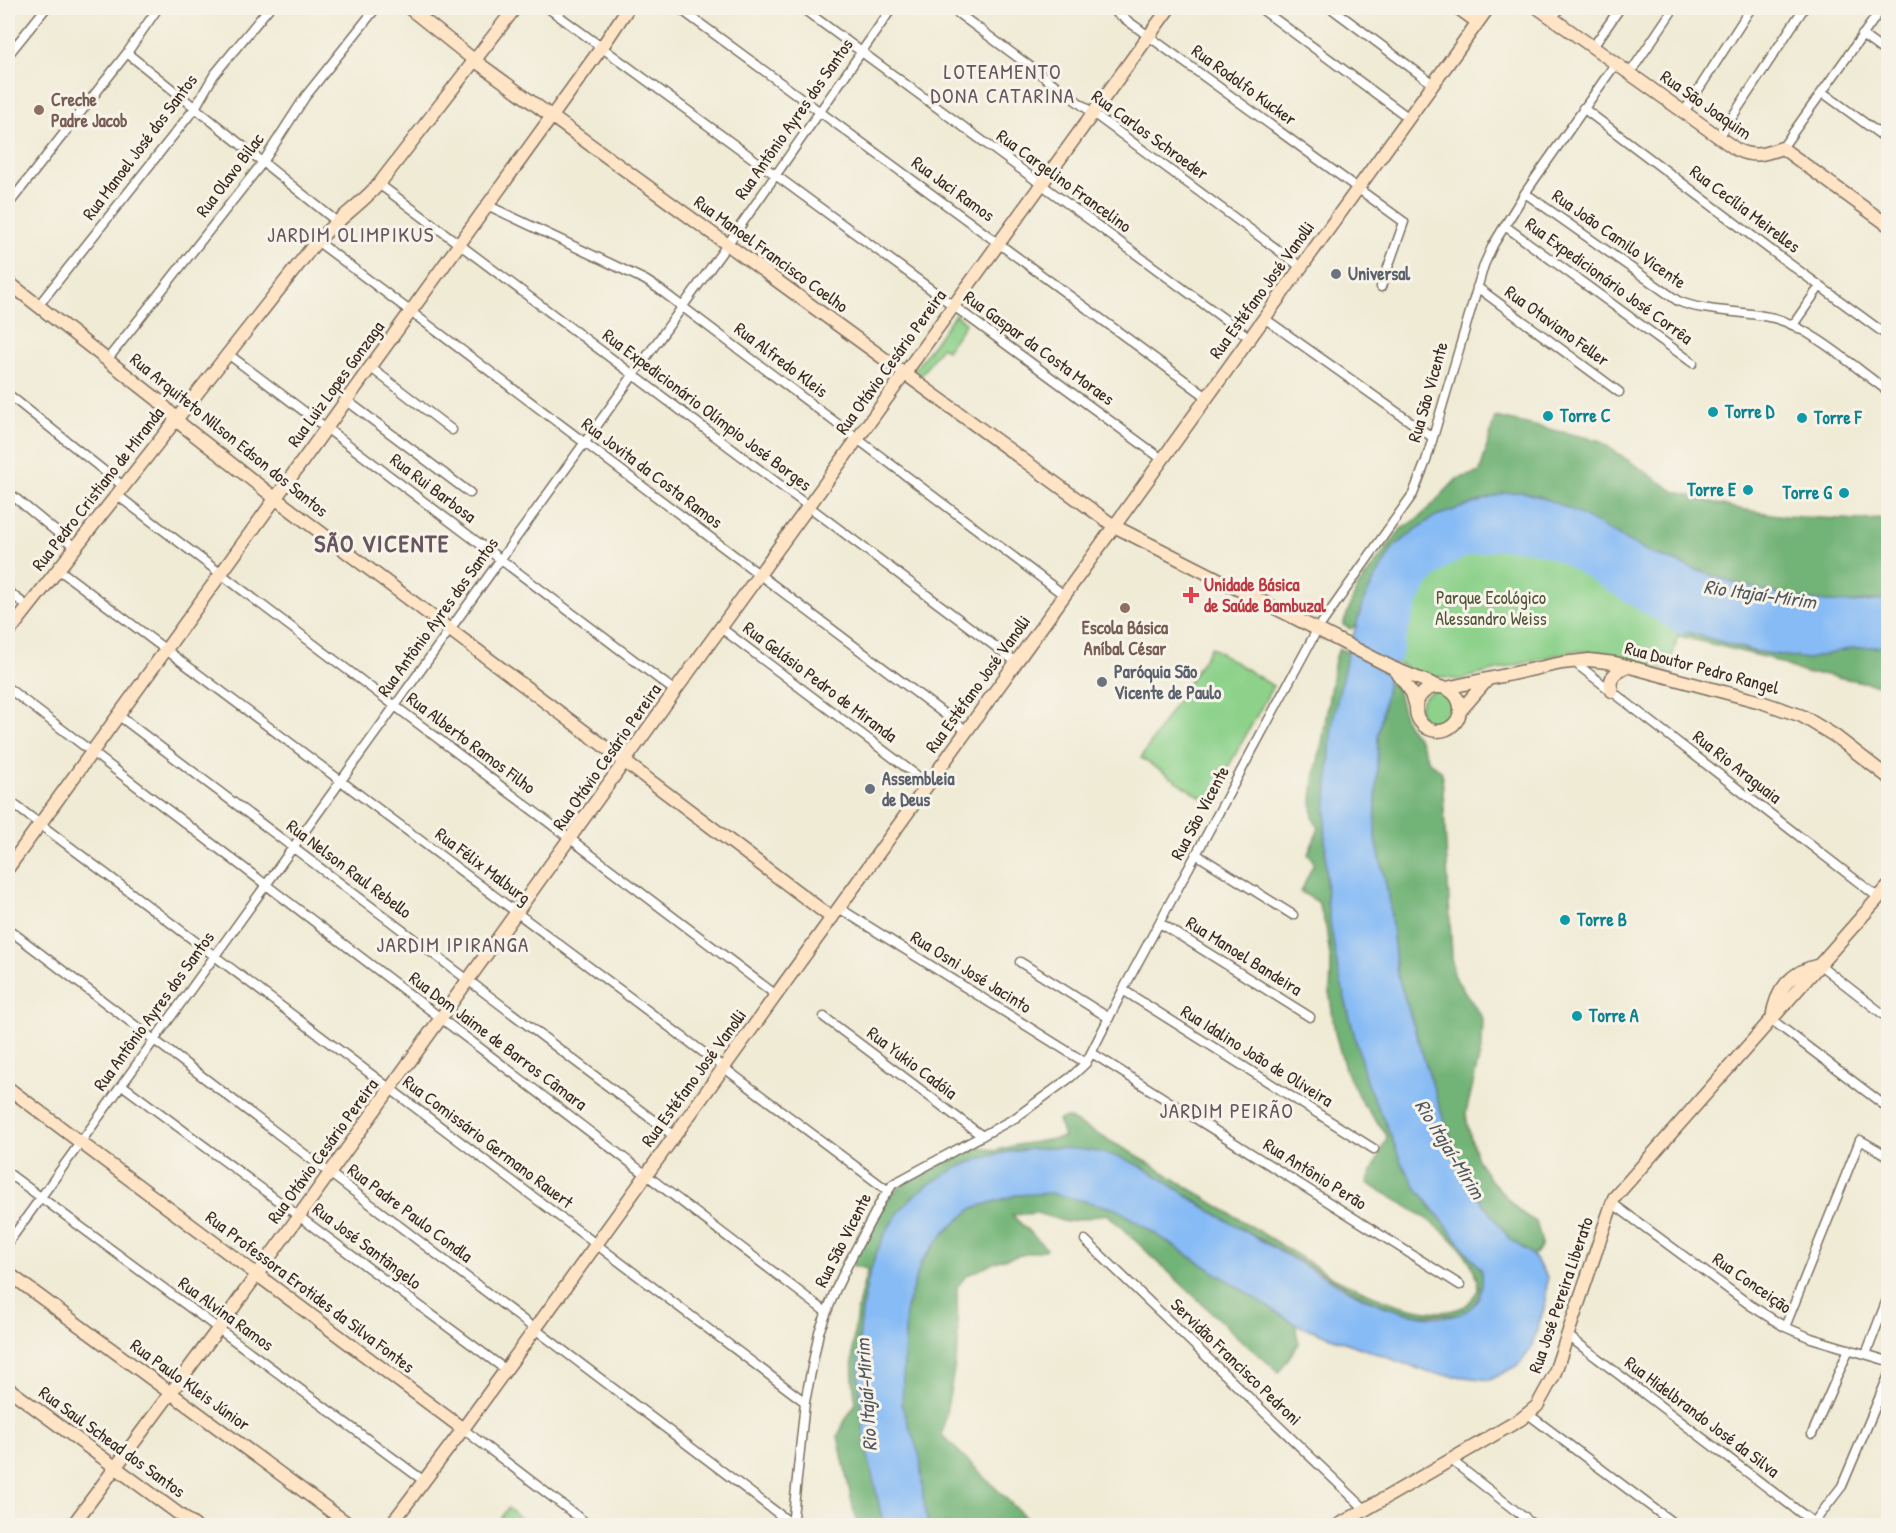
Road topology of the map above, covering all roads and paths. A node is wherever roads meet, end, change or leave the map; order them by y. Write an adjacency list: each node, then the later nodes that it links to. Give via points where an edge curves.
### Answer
1 (46, 8): 34 (street)
2 (158, 8): 32 (street)
3 (269, 8): 40 (street, Rua Manoel José dos Santos, via 214,75)
4 (376, 8): 50 (street, Rua Olavo Bilac, via 305,97)
5 (409, 8): 35 (main road, Rua Manoel Francisco Coelho)
6 (515, 8): 35 (main road, Rua Pedro Cristiano de Miranda)
7 (548, 8): 29 (street, Rua Gaspar da Costa Moraes)
8 (628, 8): 29 (main road, Rua Luiz Lopes Gonzaga)
9 (679, 8): 42 (street, Rua Jaci Ramos)
10 (802, 8): 31 (street, Rua Cargelino Francelino)
11 (892, 8): 31 (street, Rua Antônio Ayres dos Santos)
12 (951, 8): 43 (street, Rua Carlos Schroeder)
13 (1110, 8): 27 (street, Rua Rodolfo Kucker)
14 (1169, 8): 27 (main road, Rua Otávio Cesário Pereira)
15 (1260, 8): 46 (street)
16 (1332, 8): 38 (street)
17 (1458, 8): 26 (main road)
18 (1488, 8): 26 (main road, Rua Estéfano José Vanolli)
19 (1538, 8): 25 (main road, Rua São Joaquim)
20 (1620, 8): 30 (street)
21 (1674, 8): 37 (street)
22 (1751, 8): 44 (street)
23 (1804, 8): 47 (street)
24 (1882, 8): 28 (street)
25 (1556, 13): 30 (main road, Rua São Joaquim)
26 (1477, 22): 38 (main road, Rua Estéfano José Vanolli)
27 (1148, 35): 43 (main road, Rua Otávio Cesário Pereira); 54 (street, Rua Rodolfo Kucker)
28 (1862, 35): 33 (street); 39 (street)
29 (602, 47): 45 (main road, Rua Luiz Lopes Gonzaga); 51 (street, Rua Gaspar da Costa Moraes)
30 (1593, 47): 36 (main road, Rua São Joaquim)
31 (862, 52): 42 (street, Rua Antônio Ayres dos Santos); 53 (street, Rua Cargelino Francelino)
32 (127, 53): 40 (street); 56 (street)
33 (1888, 54)
34 (8, 55)
35 (474, 60): 45 (main road, Rua Manoel Francisco Coelho); 52 (main road, Rua Pedro Cristiano de Miranda)
36 (1616, 63): 37 (main road, Rua São Joaquim); 41 (street, Rua São Vicente)
37 (1630, 73): 44 (main road, Rua São Joaquim)
38 (1433, 84): 46 (main road, Rua Estéfano José Vanolli)
39 (1822, 92): 48 (street); 49 (street)
40 (195, 108): 50 (street); 70 (street, Rua Manoel José dos Santos)
41 (1583, 108): 55 (street, Rua São Vicente); 67 (street, Rua Cecília Meirelles)
42 (820, 111): 51 (street, Rua Antônio Ayres dos Santos); 62 (street, Rua Jaci Ramos)
43 (1092, 112): 53 (main road, Rua Otávio Cesário Pereira); 65 (street, Rua Carlos Schroeder)
44 (1684, 112): 47 (main road, Rua São Joaquim)
45 (552, 116): 57 (main road, Rua Luiz Lopes Gonzaga); 64 (main road, Rua Manoel Francisco Coelho)
46 (1408, 118): 54 (main road, Rua Estéfano José Vanolli)
47 (1719, 137): 49 (main road, Rua São Joaquim, via 1749,155)
48 (1888, 140)
49 (1782, 148): 59 (main road)
50 (263, 162): 58 (street); 79 (street, Rua Olavo Bilac)
51 (776, 175): 64 (street, Rua Antônio Ayres dos Santos); 71 (street, Rua Gaspar da Costa Moraes)
52 (379, 184): 58 (main road, Rua Pedro Cristiano de Miranda); 63 (street, Rua Expedicionário Olímpio José Borges)
53 (1041, 184): 62 (main road, Rua Otávio Cesário Pereira); 77 (street, Rua Cargelino Francelino)
54 (1358, 188): 65 (main road, Rua Estéfano José Vanolli); 68 (street, Rua Rodolfo Kucker, via 1404,222)
55 (1525, 193): 60 (street, Rua São Vicente); 75 (street, Rua João Camilo Vicente, via 1678,301 1689,306 1760,314)
56 (8, 205)
57 (488, 205): 63 (main road, Rua Luiz Lopes Gonzaga); 72 (street, Rua Alfredo Kleis, via 645,280)
58 (336, 222): 61 (main road, Rua Pedro Cristiano de Miranda)
59 (1888, 225)
60 (1505, 226): 69 (street, Rua São Vicente, via 1488,255); 80 (street, Rua Expedicionário José Corrêa)
61 (317, 241): 73 (street, Rua Jovita da Costa Ramos); 78 (main road, Rua Pedro Cristiano de Miranda)
62 (999, 243): 71 (main road, Rua Otávio Cesário Pereira); 87 (street, Rua Jaci Ramos)
63 (459, 244): 73 (main road, Rua Luiz Lopes Gonzaga); 83 (street, Rua Expedicionário Olímpio José Borges)
64 (727, 245): 72 (street, Rua Antônio Ayres dos Santos); 82 (main road, Rua Manoel Francisco Coelho)
65 (1301, 267): 74 (main road, Rua Estéfano José Vanolli)
66 (8, 282): 70 (main road, Rua Arquiteto Nilson Edson dos Santos)
67 (1820, 286): 75 (street); 76 (street, Rua Cecília Meirelles)
68 (1382, 287)
69 (1477, 287): 84 (street, Rua Otaviano Feller); 92 (street, Rua São Vicente)
70 (38, 306): 79 (main road, Rua Arquiteto Nilson Edson dos Santos)
71 (954, 306): 82 (main road, Rua Otávio Cesário Pereira); 95 (street, Rua Gaspar da Costa Moraes)
72 (682, 307): 83 (street, Rua Antônio Ayres dos Santos); 93 (street, Rua Alfredo Kleis)
73 (410, 312): 81 (main road, Rua Luiz Lopes Gonzaga); 94 (street, Rua Jovita da Costa Ramos)
74 (1264, 318): 77 (main road, Rua Estéfano José Vanolli); 92 (street)
75 (1793, 325): 85 (street, Rua João Camilo Vicente)
76 (1888, 336)
77 (1250, 338): 87 (main road, Rua Estéfano José Vanolli)
78 (228, 354): 89 (main road, Rua Pedro Cristiano de Miranda); 90 (street, Rua Rui Barbosa)
79 (107, 360): 89 (main road, Rua Arquiteto Nilson Edson dos Santos)
80 (1693, 363)
81 (370, 368): 88 (main road, Rua Luiz Lopes Gonzaga); 91 (street)
82 (904, 374): 93 (main road, Rua Otávio Cesário Pereira); 101 (main road, Rua Manoel Francisco Coelho)
83 (633, 375): 94 (street, Rua Antônio Ayres dos Santos); 100 (street, Rua Expedicionário Olímpio José Borges)
84 (1618, 392)
85 (1888, 392)
86 (8, 394): 96 (street, Rua Alberto Ramos Filho)
87 (1207, 397): 95 (main road, Rua Estéfano José Vanolli)
88 (346, 400): 90 (main road, Rua Luiz Lopes Gonzaga); 98 (street)
89 (176, 418): 96 (main road, Rua Pedro Cristiano de Miranda); 99 (main road, Rua Arquiteto Nilson Edson dos Santos)
90 (326, 428): 99 (main road, Rua Luiz Lopes Gonzaga); 103 (street, Rua Rui Barbosa)
91 (452, 430)
92 (1432, 436): 112 (street, Rua São Vicente, via 1413,494)
93 (858, 439): 100 (main road, Rua Otávio Cesário Pereira); 108 (street, Rua Alfredo Kleis)
94 (584, 443): 103 (street, Rua Antônio Ayres dos Santos); 106 (street, Rua Jovita da Costa Ramos)
95 (1162, 459): 101 (main road, Rua Estéfano José Vanolli)
96 (120, 491): 102 (main road, Rua Pedro Cristiano de Miranda); 105 (street, Rua Alberto Ramos Filho)
97 (8, 492): 102 (street)
98 (470, 493)
99 (275, 498): 105 (main road, Rua Luiz Lopes Gonzaga); 111 (main road, Rua Arquiteto Nilson Edson dos Santos)
100 (809, 507): 106 (main road, Rua Otávio Cesário Pereira); 116 (street, Rua Expedicionário Olímpio José Borges)
101 (1114, 526): 108 (main road, Rua Estéfano José Vanolli); 112 (main road, Rua Manoel Francisco Coelho)
102 (75, 547): 104 (main road, Rua Pedro Cristiano de Miranda)
103 (500, 559): 111 (street, Rua Antônio Ayres dos Santos); 122 (street, Rua Rui Barbosa)
104 (58, 569): 109 (main road, Rua Pedro Cristiano de Miranda); 114 (street, Rua Félix Malburg)
105 (220, 574): 114 (main road, Rua Luiz Lopes Gonzaga); 124 (street, Rua Alberto Ramos Filho)
106 (760, 575): 110 (main road, Rua Otávio Cesário Pereira); 128 (street, Rua Jovita da Costa Ramos)
107 (8, 591): 109 (street)
108 (1064, 595): 116 (main road, Rua Estéfano José Vanolli)
109 (28, 607): 113 (main road, Rua Pedro Cristiano de Miranda)
110 (721, 628): 122 (main road, Rua Otávio Cesário Pereira); 133 (street, Rua Gelásio Pedro de Miranda)
111 (450, 629): 124 (street, Rua Antônio Ayres dos Santos); 130 (main road, Rua Arquiteto Nilson Edson dos Santos)
112 (1317, 630): 118 (main road, Rua Manoel Francisco Coelho); 138 (street, Rua São Vicente)
113 (8, 633)
114 (166, 649): 127 (main road, Rua Luiz Lopes Gonzaga); 132 (street, Rua Félix Malburg)
115 (1574, 661): 117 (main road, Rua Doutor Pedro Rangel); 119 (main road, Rua Doutor Pedro Rangel); 123 (street, Rua Rio Araguaia)
116 (1016, 662): 128 (main road, Rua Estéfano José Vanolli)
117 (1627, 666): 123 (main road, via 1613,676); 131 (main road, Rua Doutor Pedro Rangel, via 1802,716)
118 (1393, 668): 120 (main road, Rua Manoel Francisco Coelho); 125 (main road, via 1412,693)
119 (1487, 680): 120 (main road, Rua Doutor Pedro Rangel); 126 (main road)
120 (1443, 687): 125 (main road, via 1427,690); 126 (main road, via 1457,697)
121 (8, 688): 129 (street, Rua Dom Jaime de Barros Câmara)
122 (675, 691): 130 (main road, Rua Otávio Cesário Pereira)
123 (1612, 691): 142 (street, Rua Rio Araguaia)
124 (395, 706): 132 (street, Rua Antônio Ayres dos Santos); 136 (street, Rua Alberto Ramos Filho)
125 (1416, 707): 126 (main road, via 1425,727 1439,731 1456,722)
126 (1461, 710)
127 (118, 715): 129 (main road, Rua Luiz Lopes Gonzaga); 137 (street, Rua Nelson Raul Rebello)
128 (967, 730): 133 (main road, Rua Estéfano José Vanolli)
129 (91, 752): 135 (main road, Rua Luiz Lopes Gonzaga); 140 (street, Rua Dom Jaime de Barros Câmara)
130 (626, 762): 136 (main road, Rua Otávio Cesário Pereira); 144 (main road, Rua Arquiteto Nilson Edson dos Santos)
131 (1888, 777)
132 (341, 781): 137 (street, Rua Antônio Ayres dos Santos); 143 (street, Rua Félix Malburg)
133 (928, 784): 144 (main road, Rua Estéfano José Vanolli)
134 (8, 800): 135 (street, Rua Comissário Germano Rauert)
135 (39, 824): 139 (main road, Rua Luiz Lopes Gonzaga); 148 (street, Rua Comissário Germano Rauert)
136 (571, 839): 143 (main road, Rua Otávio Cesário Pereira); 155 (street, Rua Alberto Ramos Filho)
137 (293, 847): 140 (street, Rua Antônio Ayres dos Santos); 151 (street, Rua Nelson Raul Rebello)
138 (1196, 854): 145 (street); 146 (street, Rua São Vicente)
139 (8, 868)
140 (266, 885): 148 (street, Rua Antônio Ayres dos Santos); 159 (street, Rua Dom Jaime de Barros Câmara)
141 (1888, 887): 142 (main road, Rua José Pereira Liberato)
142 (1879, 898): 150 (main road, Rua José Pereira Liberato)
143 (517, 913): 151 (main road, Rua Otávio Cesário Pereira); 166 (street, Rua Félix Malburg)
144 (835, 913): 155 (main road, Rua Estéfano José Vanolli); 165 (street, Rua Osni José Jacinto)
145 (1293, 915)
146 (1160, 923): 153 (street, Rua São Vicente); 158 (street, Rua Manoel Bandeira)
147 (8, 929): 163 (street, Rua Padre Paulo Condla)
148 (214, 956): 163 (street, Rua Antônio Ayres dos Santos); 169 (street, Rua Comissário Germano Rauert)
149 (1020, 962): 160 (street)
150 (1820, 965): 152 (main road, Rua José Pereira Liberato, via 1800,971); 154 (main road, Rua José Pereira Liberato); 161 (street)
151 (469, 981): 159 (main road, Rua Otávio Cesário Pereira); 171 (street, Rua Nelson Raul Rebello)
152 (1784, 984): 154 (main road); 156 (main road); 162 (main road, Rua José Pereira Liberato, via 1775,1000)
153 (1123, 990): 160 (street, Rua São Vicente); 174 (street, Rua Idalino João de Oliveira)
154 (1798, 990): 156 (main road, Rua José Pereira Liberato)
155 (776, 995): 166 (main road, Rua Estéfano José Vanolli)
156 (1786, 1004): 162 (main road, Rua José Pereira Liberato)
157 (824, 1017): 172 (street, Rua Yukio Cadóia)
158 (1310, 1017)
159 (441, 1018): 169 (main road, Rua Otávio Cesário Pereira); 178 (street, Rua Dom Jaime de Barros Câmara)
160 (1109, 1018): 164 (street, Rua São Vicente)
161 (1888, 1018)
162 (1772, 1020): 170 (street); 181 (main road, Rua José Pereira Liberato)
163 (154, 1040): 167 (street, Rua Antônio Ayres dos Santos); 177 (street, Rua Padre Paulo Condla)
164 (1092, 1053): 165 (street, Rua São Vicente); 188 (street, Rua Antônio Perão)
165 (1086, 1064): 172 (street, Rua São Vicente, via 1033,1105)
166 (724, 1068): 171 (main road, Rua Estéfano José Vanolli); 179 (street, Rua Félix Malburg)
167 (122, 1085): 173 (street, Rua Antônio Ayres dos Santos); 182 (street, Rua José Santângelo)
168 (8, 1088): 173 (main road, Rua Professora Erotides da Silva Fontes)
169 (390, 1089): 177 (main road, Rua Otávio Cesário Pereira); 185 (street, Rua Comissário Germano Rauert)
170 (1888, 1108)
171 (674, 1136): 178 (main road, Rua Estéfano José Vanolli)
172 (981, 1136): 179 (street, Rua São Vicente)
173 (80, 1142): 180 (street, Rua Antônio Ayres dos Santos); 187 (main road, Rua Professora Erotides da Silva Fontes)
174 (1374, 1149)
175 (1888, 1156): 191 (street, via 1860,1140)
176 (8, 1173): 180 (street, Rua Alvina Ramos)
177 (330, 1173): 182 (main road, Rua Otávio Cesário Pereira); 193 (street, Rua Padre Paulo Condla)
178 (646, 1175): 185 (main road, Rua Estéfano José Vanolli); 190 (street, Rua Dom Jaime de Barros Câmara)
179 (887, 1190): 190 (street, Rua São Vicente)
180 (40, 1197): 184 (street, Rua Antônio Ayres dos Santos); 192 (street, Rua Alvina Ramos)
181 (1612, 1203): 191 (street, Rua Conceição, via 1750,1305); 194 (main road, Rua José Pereira Liberato)
182 (299, 1216): 187 (main road, Rua Otávio Cesário Pereira); 198 (street, Rua José Santângelo)
183 (1085, 1240): 209 (street, Servidão Francisco Pedroni)
184 (8, 1243)
185 (596, 1244): 193 (main road, Rua Estéfano José Vanolli); 202 (street, Rua Comissário Germano Rauert)
186 (8, 1273): 201 (main road, Rua Paulo Kleis Júnior)
187 (257, 1275): 192 (main road, Rua Otávio Cesário Pereira); 204 (main road, Rua Professora Erotides da Silva Fontes)
188 (1460, 1285)
189 (1888, 1297): 196 (street)
190 (826, 1312): 202 (street, Rua São Vicente)
191 (1785, 1326): 195 (street, Rua Conceição)
192 (218, 1329): 201 (main road, Rua Otávio Cesário Pereira); 208 (street, Rua Alvina Ramos)
193 (535, 1329): 198 (main road, Rua Estéfano José Vanolli); 212 (street, Rua Padre Paulo Condla)
194 (1567, 1335): 203 (main road, Rua José Pereira Liberato, via 1548,1388); 211 (street, Rua Hidelbrando José da Silva)
195 (1849, 1350): 196 (street, Rua Conceição); 205 (street)
196 (1866, 1354): 197 (street, Rua Conceição)
197 (1888, 1361)
198 (506, 1370): 204 (main road, Rua Estéfano José Vanolli)
199 (1888, 1377): 211 (street, via 1842,1486)
200 (8, 1388): 207 (main road, Rua Saul Schead dos Santos)
201 (170, 1392): 207 (main road, Rua Otávio Cesário Pereira); 215 (main road, Rua Paulo Kleis Júnior)
202 (805, 1402): 212 (street, Rua São Vicente)
203 (1528, 1414): 206 (main road, Rua José Pereira Liberato); 221 (street)
204 (463, 1429): 208 (main road, Rua Estéfano José Vanolli); 217 (street, Rua Professora Erotides da Silva Fontes)
205 (1812, 1434)
206 (1451, 1460): 209 (main road, Rua José Pereira Liberato); 210 (street)
207 (116, 1467): 213 (main road, Rua Otávio Cesário Pereira); 214 (main road, Rua Saul Schead dos Santos)
208 (424, 1481): 216 (main road, Rua Estéfano José Vanolli)
209 (1365, 1509): 218 (main road, Rua José Pereira Liberato)
210 (1525, 1517): 219 (street); 220 (street)
211 (1814, 1524)
212 (792, 1525)
213 (72, 1526)
214 (195, 1526)
215 (351, 1526)
216 (390, 1526)
217 (590, 1526)
218 (1336, 1526)
219 (1518, 1526)
220 (1535, 1526)
221 (1677, 1526)

